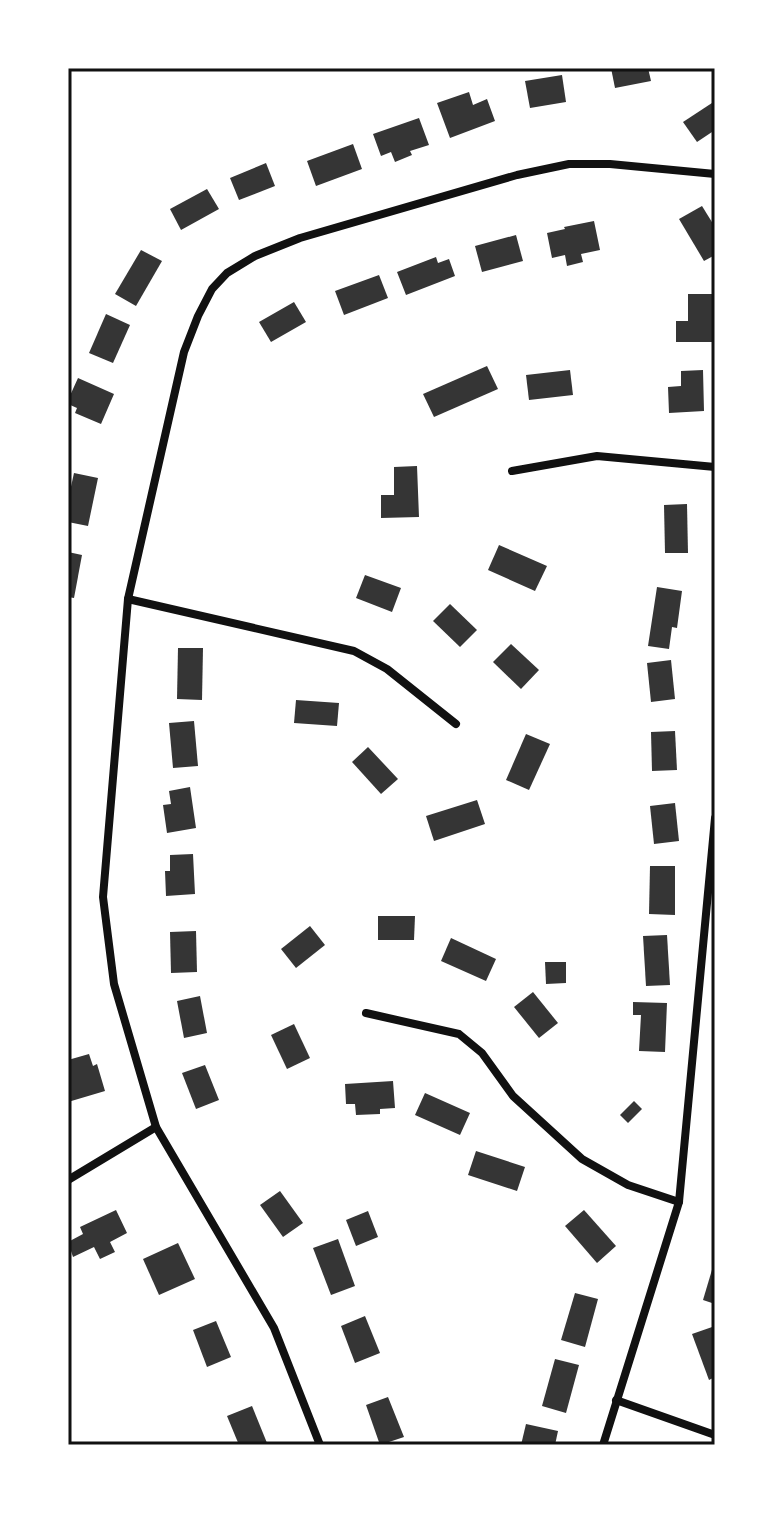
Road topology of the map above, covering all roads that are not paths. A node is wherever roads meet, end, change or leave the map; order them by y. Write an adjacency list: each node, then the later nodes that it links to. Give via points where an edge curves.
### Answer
1 (715, 174): 4 (street, via 569,164 300,238 227,273 212,289 184,352)
2 (715, 467): 3 (street, via 597,456)
3 (512, 471)
4 (128, 599): 5 (street, via 354,651 387,669); 8 (street, via 103,897 114,984)
5 (456, 724)
6 (715, 818): 10 (street)
7 (366, 1013): 10 (street, via 459,1034 482,1053 513,1096 582,1159 628,1185)
8 (156, 1127): 9 (street); 13 (street, via 274,1328)
9 (68, 1180)
10 (679, 1202): 11 (street)
11 (616, 1400): 12 (street); 14 (street)
12 (715, 1435)
13 (320, 1445)
14 (603, 1445)

